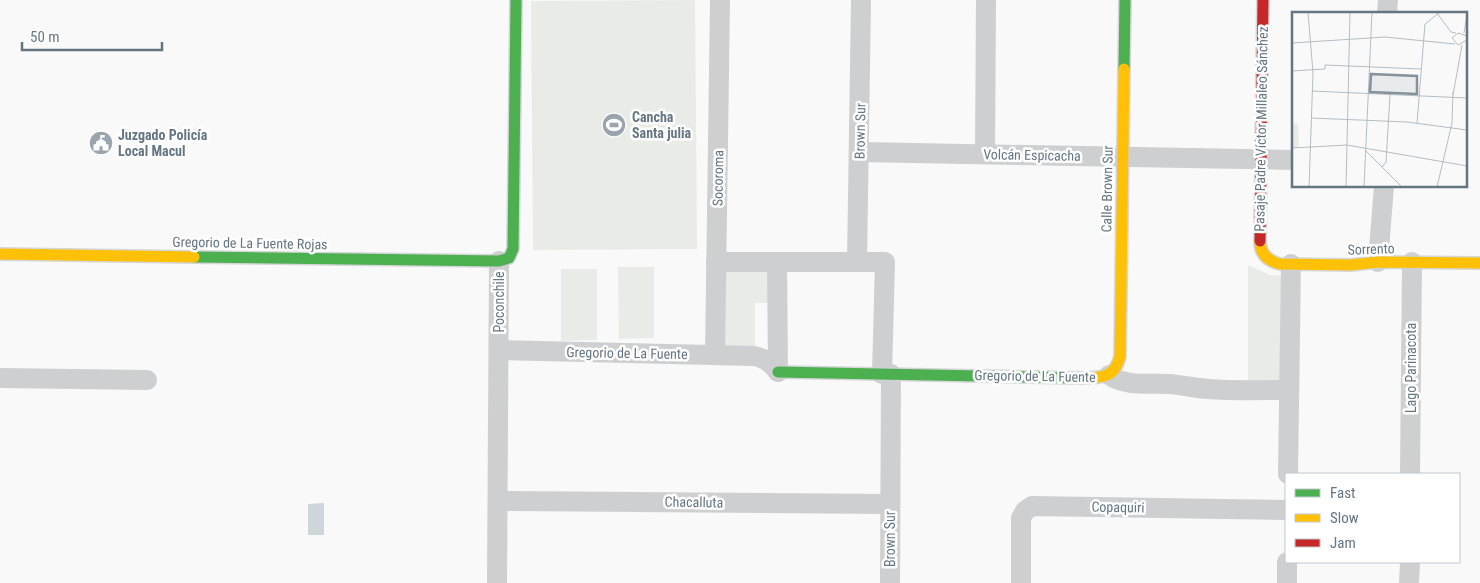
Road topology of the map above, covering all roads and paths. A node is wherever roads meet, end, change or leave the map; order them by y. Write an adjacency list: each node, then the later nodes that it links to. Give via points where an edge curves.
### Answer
1 (516, 0): 15 (street, Poconchile, via 513,249 509,258)
2 (720, 0): 16 (street, Socoroma)
3 (861, 0): 7 (street, Brown Sur)
4 (986, 0): 8 (street)
5 (1124, 0): 9 (street, Calle Brown Sur)
6 (1263, 0): 10 (street, Pasaje Padre Víctor Millaleo Sánchez)
7 (860, 152): 8 (street, Volcán Espicacha); 18 (street, Brown Sur)
8 (985, 154): 9 (street, Volcán Espicacha)
9 (1122, 157): 10 (street, Volcán Espicacha); 27 (street, Calle Brown Sur, via 1120,356 1117,367)
10 (1261, 159): 11 (street, Volcán Espicacha); 14 (street, Pasaje Padre Víctor Millaleo Sánchez, via 1260,247)
11 (1292, 160)
12 (1384, 188): 19 (street)
13 (0, 254): 15 (street, Gregorio de La Fuente Rojas)
14 (1265, 257): 22 (street, Sorrento, via 1274,263)
15 (499, 260): 23 (street, Poconchile)
16 (716, 262): 17 (street); 24 (street, Socoroma)
17 (777, 262): 18 (street); 25 (street)
18 (857, 262): 26 (street, Brown Sur, via 885,262)
19 (1378, 262): 20 (street, Sorrento); 22 (street, Sorrento)
20 (1412, 262): 21 (street, Sorrento); 32 (street, Lago Parinacota)
21 (1480, 263)
22 (1291, 264): 30 (street)
23 (499, 350): 24 (street, Gregorio de La Fuente); 33 (street, Poconchile)
24 (715, 355): 25 (street, Gregorio de La Fuente, via 760,357)
25 (778, 372): 26 (street, Gregorio de La Fuente)
26 (887, 374): 27 (street, Gregorio de La Fuente, via 1097,378); 34 (street, Brown Sur)
27 (1109, 375): 30 (street, Gregorio de La Fuente, via 1128,383 1227,390)
28 (0, 378): 29 (street)
29 (147, 380)
30 (1289, 390): 31 (street)
31 (1288, 473)
32 (1410, 473)
33 (498, 500): 34 (street, Chacalluta); 38 (street, Poconchile)
34 (890, 504): 39 (street, Brown Sur)
35 (1285, 510): 40 (street, Copaquiri, via 1032,506 1024,511 1021,518)
36 (1287, 563): 41 (street)
37 (1410, 563): 42 (street)
38 (497, 583)
39 (890, 583)
40 (1021, 583)
41 (1287, 583)
42 (1409, 583)

